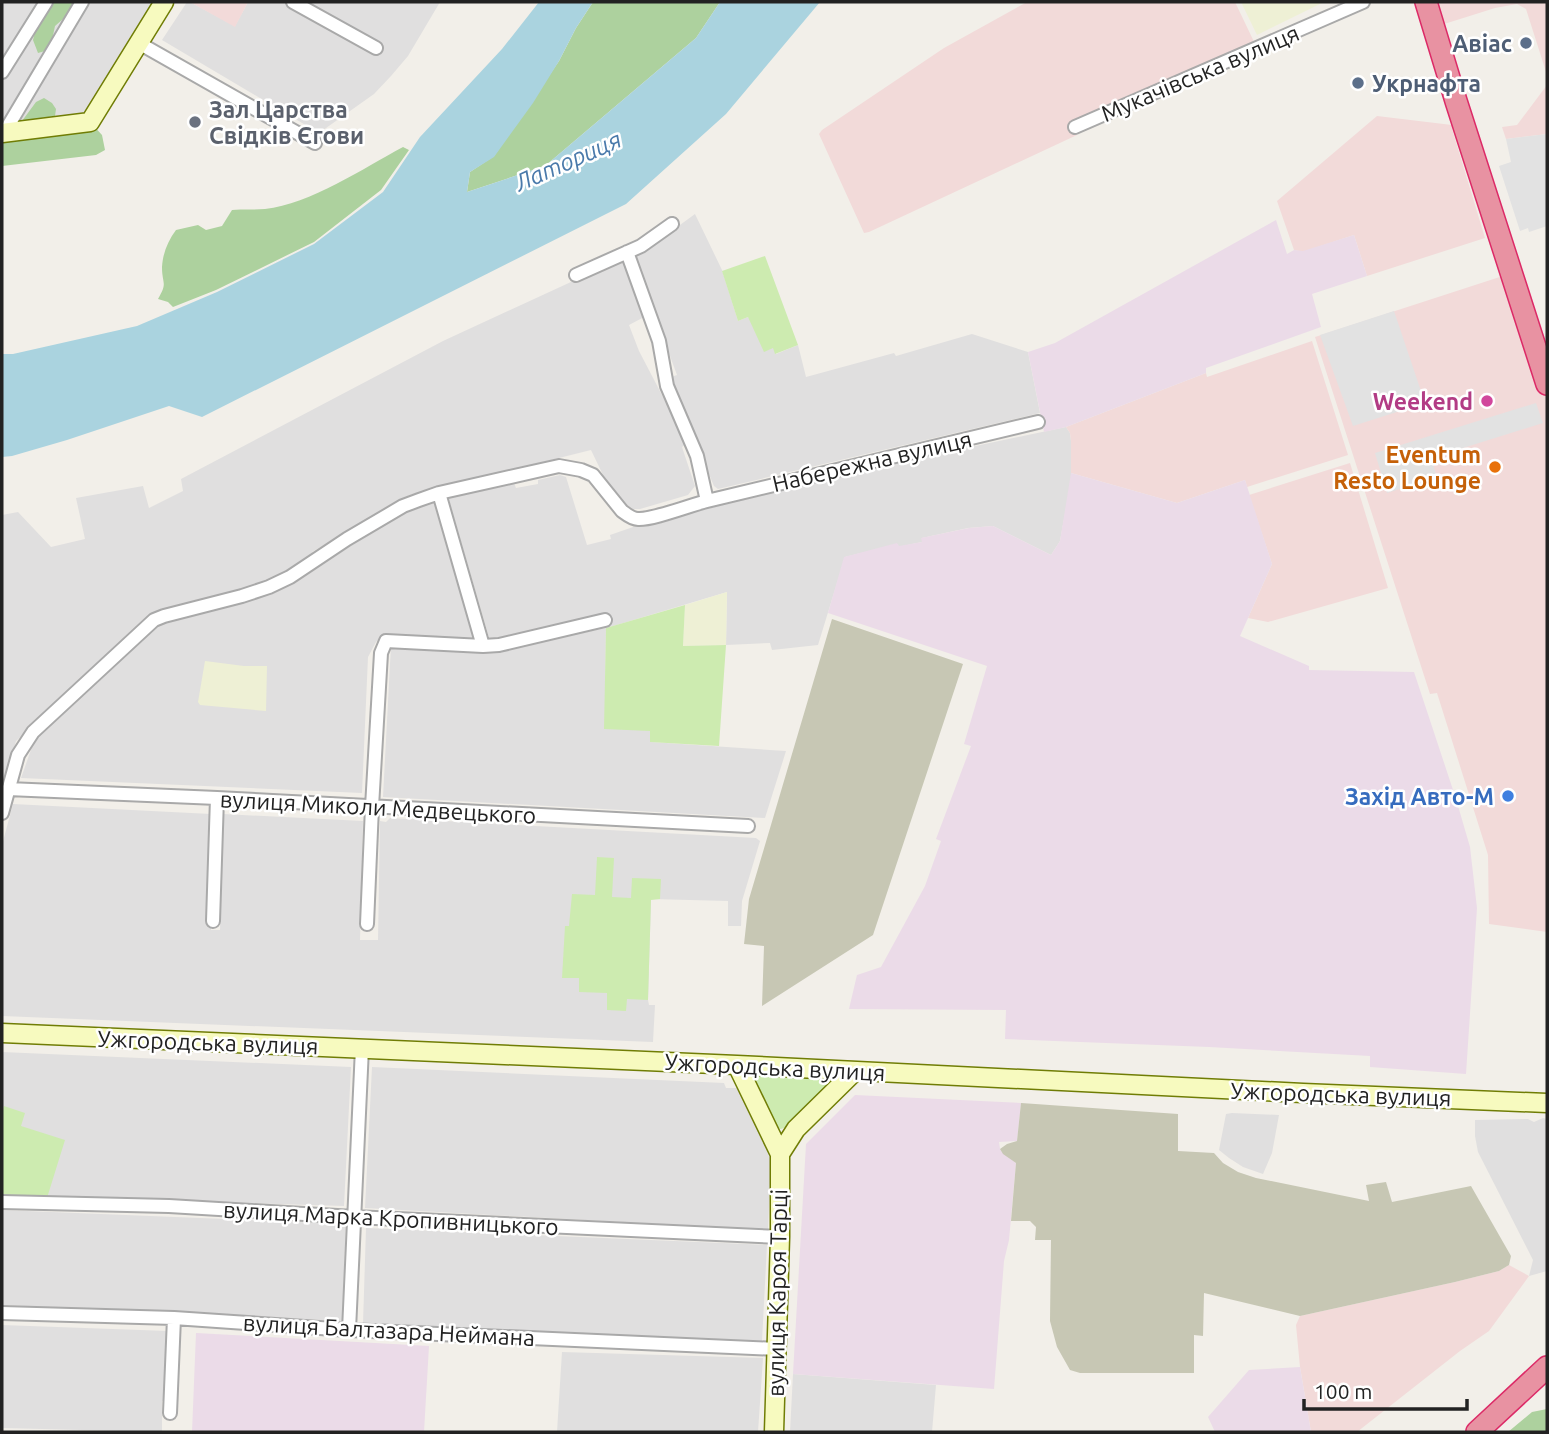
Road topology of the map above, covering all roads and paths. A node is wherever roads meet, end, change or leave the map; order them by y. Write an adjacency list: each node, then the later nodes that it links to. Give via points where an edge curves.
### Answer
1 (46, 2): 9 (street)
2 (82, 2): 11 (street)
3 (164, 2): 7 (main road)
4 (293, 2): 8 (street)
5 (1363, 2): 10 (street, Мукачівська вулиця)
6 (1426, 2): 16 (highway)
7 (137, 42): 11 (main road, via 90,122); 12 (street)
8 (376, 48)
9 (2, 72)
10 (1075, 127)
11 (3, 133)
12 (315, 143)
13 (672, 224): 14 (street)
14 (627, 252): 15 (street); 19 (street, via 659,341 667,386 697,456)
15 (576, 275)
16 (1547, 384)
17 (1038, 422): 19 (street, Набережна вулиця)
18 (439, 493): 19 (street, Набережна вулиця, via 559,466 593,475 622,511 638,519); 21 (street); 22 (street, Набережна вулиця, via 403,506 290,578 154,620 33,732 18,755)
19 (706, 500)
20 (606, 620): 21 (street)
21 (483, 646): 24 (street, via 386,641 381,653)
22 (8, 789): 23 (street, вулиця Миколи Медвецького); 25 (street, Набережна вулиця)
23 (217, 798): 24 (street, вулиця Миколи Медвецького); 27 (street)
24 (372, 807): 26 (street, вулиця Миколи Медвецького); 28 (street)
25 (2, 813)
26 (748, 826)
27 (214, 921)
28 (367, 924)
29 (2, 1033): 30 (main road, Ужгородська вулиця)
30 (362, 1048): 31 (main road, Ужгородська вулиця); 36 (street)
31 (737, 1065): 32 (main road, Ужгородська вулиця); 34 (main road, вулиця Кароя Тарці)
32 (855, 1071): 33 (main road, Ужгородська вулиця); 34 (main road, via 796,1129)
33 (1547, 1103)
34 (780, 1154): 37 (main road, вулиця Кароя Тарці)
35 (2, 1202): 36 (street, вулиця Марка Кропивницького)
36 (354, 1217): 37 (street, вулиця Марка Кропивницького); 40 (street)
37 (780, 1237): 41 (main road, вулиця Кароя Тарці)
38 (2, 1313): 39 (street, вулиця Балтазара Неймана)
39 (174, 1318): 40 (street, вулиця Балтазара Неймана); 43 (street)
40 (349, 1330): 41 (street, вулиця Балтазара Неймана)
41 (777, 1349): 44 (main road, вулиця Кароя Тарці)
42 (1547, 1367): 45 (highway)
43 (170, 1413)
44 (774, 1432)
45 (1477, 1432)

